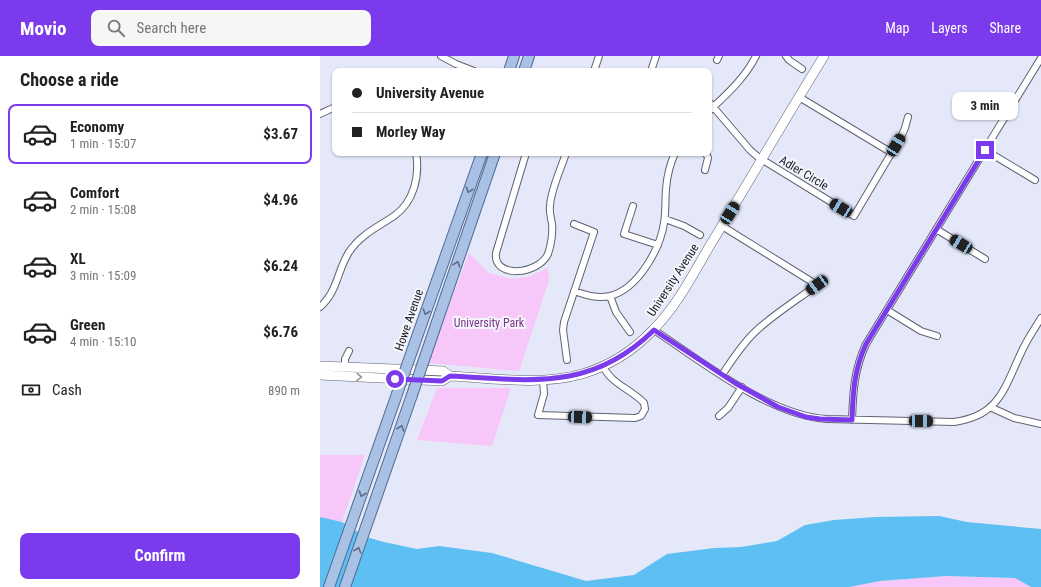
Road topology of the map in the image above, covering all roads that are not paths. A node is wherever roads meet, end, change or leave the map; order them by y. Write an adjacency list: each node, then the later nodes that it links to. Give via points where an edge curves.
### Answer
1 (441, 56): 10 (street)
2 (514, 56): 11 (main road)
3 (529, 56): 12 (main road)
4 (598, 56): 13 (street)
5 (656, 56): 14 (street)
6 (756, 56): 18 (street, via 737,84)
7 (786, 56): 16 (street)
8 (824, 56): 17 (street, University Avenue)
9 (1041, 58): 15 (street)
10 (466, 68)
11 (510, 68)
12 (525, 68)
13 (595, 68)
14 (652, 68)
15 (1038, 68): 23 (street)
16 (802, 69)
17 (799, 96): 24 (street); 32 (street, University Avenue)
18 (712, 105)
19 (332, 108): 21 (street)
20 (712, 109): 32 (street)
21 (320, 114)
22 (908, 117): 24 (street, Adler Circle)
23 (985, 150): 34 (street); 39 (street)
24 (892, 153): 32 (street, Adler Circle, via 854,216)
25 (416, 156): 45 (street, via 417,175 407,202 396,215 370,231 354,245 344,262 332,293)
26 (481, 156): 65 (main road, Howe Avenue, one-way to 65, bridge)
27 (494, 156): 66 (main road, one-way to 27, bridge)
28 (525, 156): 29 (street, via 495,259 508,270 531,269 542,262 548,253 552,226 550,200)
29 (565, 156)
30 (674, 156): 36 (street, via 668,174)
31 (707, 156): 33 (street)
32 (762, 160): 38 (street, University Avenue)
33 (705, 170)
34 (1035, 180)
35 (633, 206): 41 (street, via 624,234)
36 (665, 219): 40 (street); 41 (street)
37 (574, 224): 43 (street, via 594,232)
38 (722, 226): 48 (street, University Avenue, via 673,306); 57 (street, via 817,285 755,332)
39 (936, 229): 42 (street); 46 (street)
40 (700, 235)
41 (658, 245): 44 (street, via 632,283 626,289)
42 (985, 259)
43 (574, 291): 44 (street, via 592,297); 52 (street, via 564,322)
44 (610, 296): 49 (street, via 616,312)
45 (320, 308)
46 (886, 310): 50 (street, via 921,331); 63 (street, via 866,344 857,367 853,387)
47 (1041, 318): 61 (street, via 1024,347 1002,395)
48 (654, 330): 54 (street, University Avenue, via 628,352); 57 (street)
49 (630, 332)
50 (937, 336)
51 (349, 351): 55 (street)
52 (567, 360)
53 (320, 366): 55 (street, University Avenue)
54 (603, 366): 59 (street, University Avenue, via 571,376); 59 (street, via 612,380 644,403 645,409 641,416 635,418 538,415 544,394)
55 (345, 367): 58 (street, University Avenue, via 443,371)
56 (320, 375): 58 (street, University Avenue, one-way to 58, via 442,381)
57 (722, 375): 60 (street)
58 (450, 376): 59 (street, University Avenue)
59 (543, 380)
60 (742, 387): 62 (street, via 728,408); 63 (street, via 790,412 820,419)
61 (990, 407): 63 (street, via 971,418 954,422); 64 (street, via 1014,418)
62 (719, 416)
63 (852, 420)
64 (1041, 424)
65 (329, 587)
66 (346, 587)

